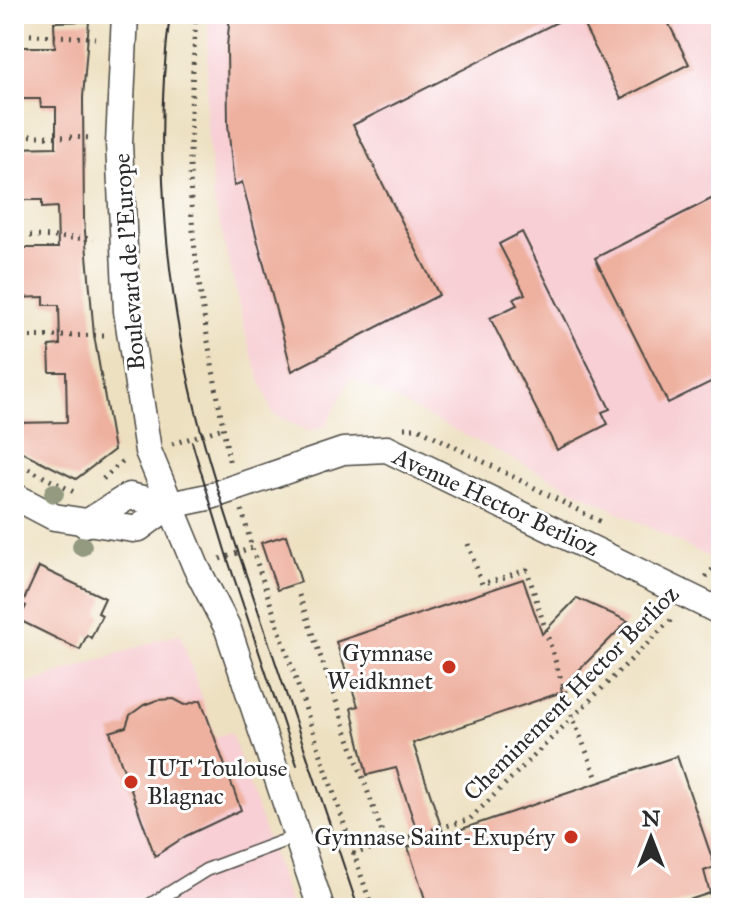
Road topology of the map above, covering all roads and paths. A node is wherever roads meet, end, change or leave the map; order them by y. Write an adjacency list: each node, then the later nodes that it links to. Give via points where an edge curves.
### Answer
1 (125, 14): 21 (street, Boulevard de l'Europe, via 119,144 127,311 148,451)
2 (196, 14): 11 (path, via 193,239)
3 (14, 34): 4 (path)
4 (95, 38)
5 (14, 135): 6 (path)
6 (92, 138)
7 (14, 235): 8 (path)
8 (94, 239)
9 (105, 335): 10 (path)
10 (14, 337)
11 (223, 428): 13 (path); 16 (path)
12 (418, 428): 22 (path)
13 (183, 441)
14 (134, 455): 17 (path)
15 (14, 462): 18 (path)
16 (230, 465)
17 (96, 484)
18 (84, 494)
19 (14, 496): 21 (street, via 54,517 139,528)
20 (240, 502): 24 (path)
21 (170, 505): 26 (street, Boulevard de l'Europe); 28 (street, Avenue Hector Berlioz, via 343,451 387,449)
22 (611, 526)
23 (468, 544): 30 (path, via 482,584 527,570)
24 (252, 548): 26 (path); 34 (path)
25 (721, 560): 28 (path, Cheminement Hector Berlioz)
26 (196, 567): 32 (street, Boulevard de l'Europe, via 228,629)
27 (299, 595): 33 (path)
28 (694, 597): 29 (street, Avenue Hector Berlioz); 30 (path, Cheminement Hector Berlioz)
29 (721, 612)
30 (573, 718): 31 (path); 33 (path, Cheminement Hector Berlioz, via 470,819)
31 (596, 776)
32 (297, 836): 36 (lane, via 206,870); 37 (street, Boulevard de l'Europe)
33 (386, 844): 34 (path, Cheminement Hector Berlioz)
34 (353, 854): 38 (path)
35 (721, 891): 39 (lane)
36 (145, 908)
37 (321, 908)
38 (372, 908)
39 (713, 908)

